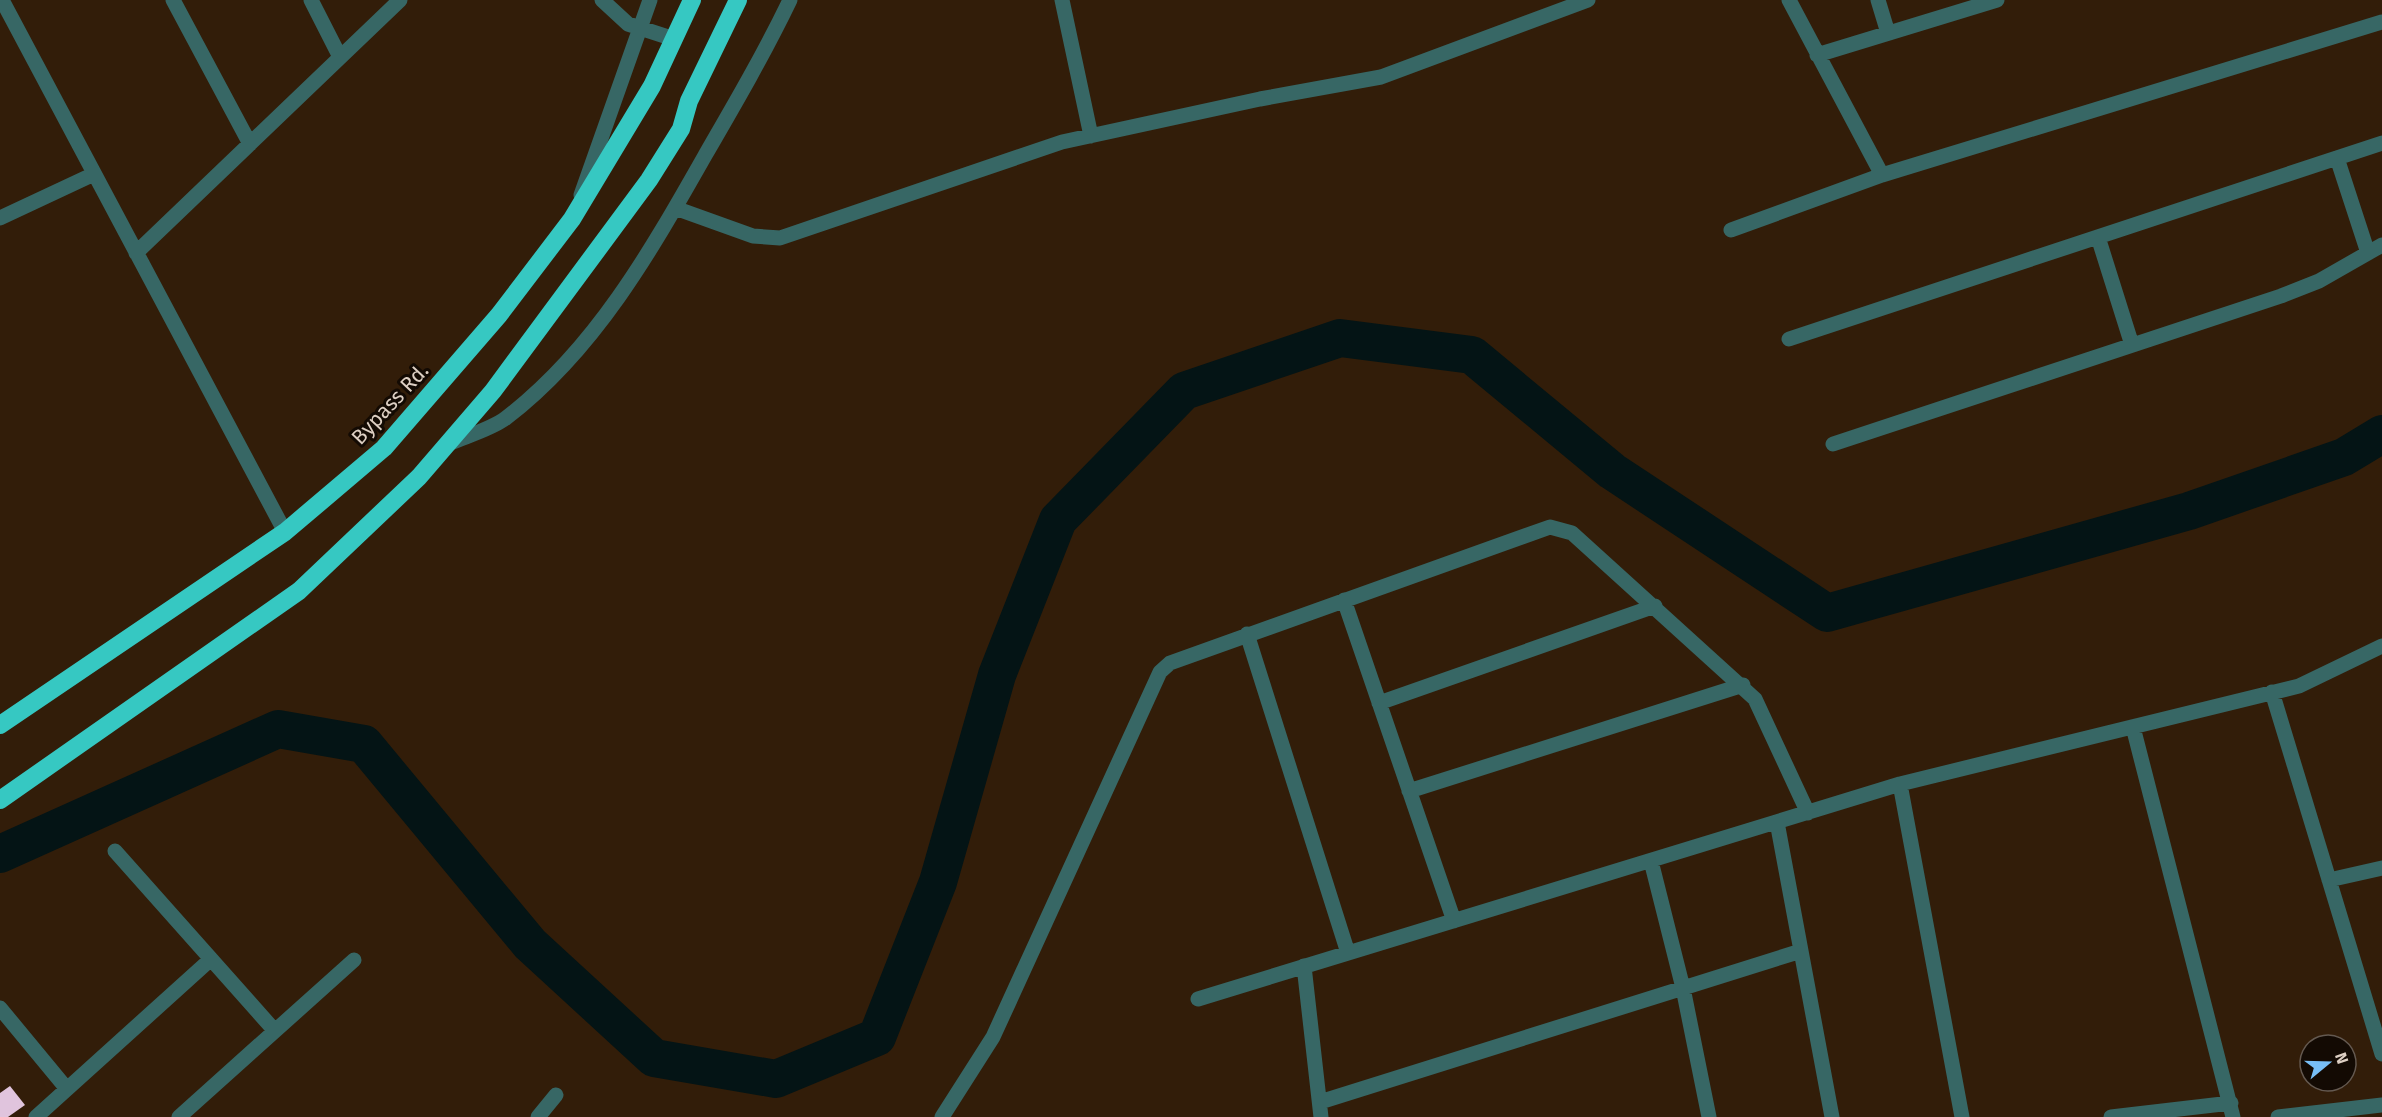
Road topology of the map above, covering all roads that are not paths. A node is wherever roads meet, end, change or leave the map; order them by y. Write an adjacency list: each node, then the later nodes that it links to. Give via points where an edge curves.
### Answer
1 (2, 0): 25 (street)
2 (173, 0): 22 (street)
3 (311, 0): 20 (street)
4 (400, 0): 20 (street)
5 (602, 0): 16 (street, via 628,24)
6 (650, 0): 16 (street)
7 (692, 0): 18 (highway, Bypass Rd.)
8 (738, 0): 38 (highway, via 689,101 681,129 659,163 507,372)
9 (790, 0): 27 (street, via 773,37)
10 (1062, 0): 21 (street)
11 (1588, 0): 21 (street, via 1366,81 1260,99)
12 (1789, 0): 19 (street)
13 (1878, 0): 17 (street)
14 (1997, 0): 17 (street)
15 (2382, 22): 26 (street)
16 (638, 27): 18 (street); 29 (street)
17 (1888, 33): 19 (street)
18 (674, 39): 29 (highway, Bypass Rd., via 652,86)
19 (1817, 55): 26 (street)
20 (340, 57): 22 (street)
21 (1091, 136): 27 (street, via 1062,142 780,238 753,236)
22 (250, 144): 33 (street)
23 (2382, 144): 24 (street)
24 (2337, 158): 31 (street); 34 (street)
25 (94, 174): 28 (street); 33 (street)
26 (1882, 175): 30 (street)
27 (675, 208): 38 (street, via 628,284 572,359 504,419)
28 (0, 218)
29 (572, 219): 39 (highway, Bypass Rd., via 499,315 384,448)
30 (1731, 230)
31 (2098, 237): 35 (street); 36 (street)
32 (2382, 245): 34 (street)
33 (136, 253): 39 (street)
34 (2368, 253): 36 (street, via 2309,285)
35 (1789, 339)
36 (2132, 345): 37 (street)
37 (1833, 444)
38 (446, 445): 51 (highway, via 419,477 299,591)
39 (285, 532): 47 (highway, Bypass Rd.)
40 (1344, 600): 41 (street, via 1550,527 1572,533); 42 (street); 46 (street)
41 (1654, 606): 44 (street); 46 (street)
42 (1247, 634): 60 (street); 77 (street, via 1176,660 1160,672 993,1037)
43 (2382, 646): 45 (street, via 2299,686)
44 (1743, 685): 50 (street); 52 (street, via 1755,699)
45 (2272, 692): 48 (street); 57 (street)
46 (1379, 702): 50 (street)
47 (0, 725)
48 (2133, 728): 49 (street); 73 (street)
49 (1900, 784): 52 (street); 80 (street)
50 (1409, 791): 58 (street)
51 (0, 800)
52 (1808, 813): 53 (street)
53 (1778, 822): 55 (street); 59 (street)
54 (115, 851): 61 (street)
55 (1651, 861): 58 (street); 64 (street)
56 (2382, 868): 57 (street)
57 (2329, 880): 68 (street)
58 (1454, 921): 60 (street)
59 (1801, 951): 64 (street); 79 (street)
60 (1348, 953): 63 (street)
61 (211, 959): 67 (street); 69 (street)
62 (354, 960): 67 (street)
63 (1304, 966): 65 (street); 72 (street)
64 (1683, 988): 72 (street); 78 (street)
65 (1198, 999)
66 (0, 1008): 69 (street)
67 (275, 1031): 75 (street)
68 (2382, 1054)
69 (67, 1089): 74 (street)
70 (556, 1095): 76 (street)
71 (2382, 1105): 82 (street)
72 (1321, 1109)
73 (2232, 1110): 81 (street)
74 (36, 1117)
75 (179, 1117)
76 (538, 1117)
77 (942, 1117)
78 (1709, 1117)
79 (1832, 1117)
80 (1962, 1117)
81 (2111, 1117)
82 (2278, 1117)

